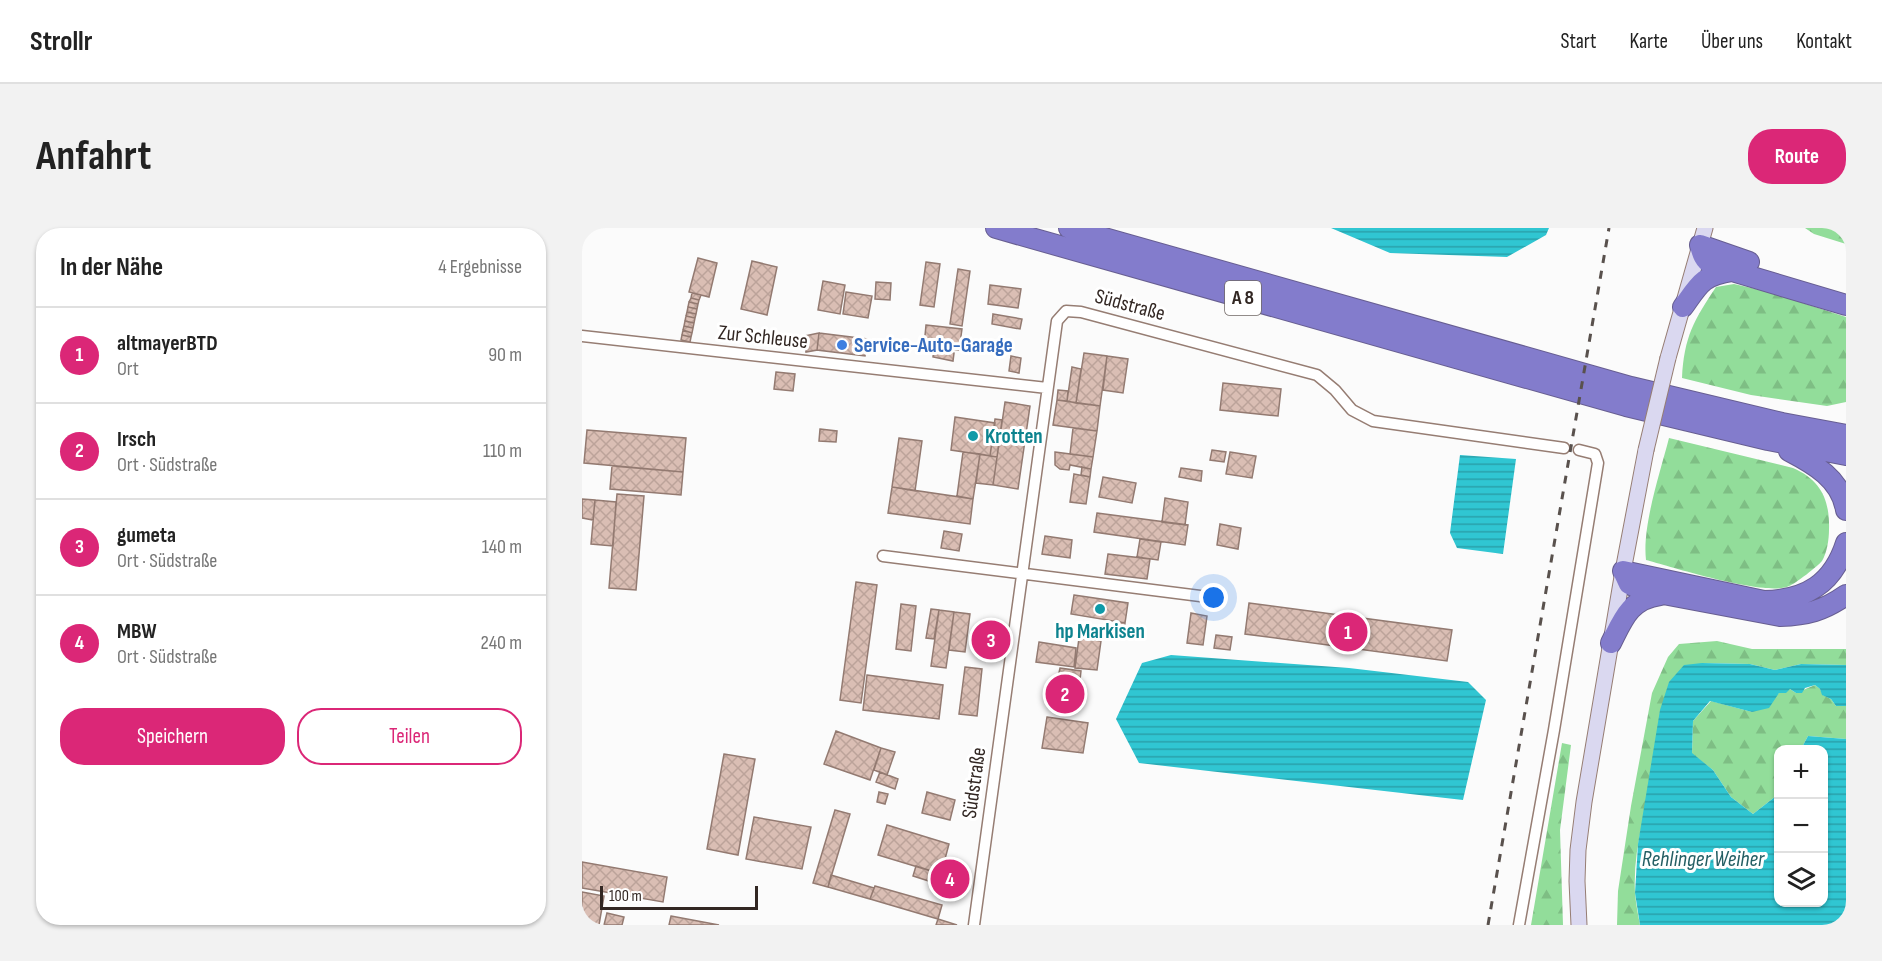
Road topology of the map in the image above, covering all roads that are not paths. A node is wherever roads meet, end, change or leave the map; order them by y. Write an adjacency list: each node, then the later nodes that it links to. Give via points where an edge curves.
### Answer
1 (996, 228): 13 (highway, A 8, via 1626,406)
2 (1069, 228): 10 (highway, A 8, via 1619,384)
3 (1703, 236): 4 (highway, via 1702,255 1707,262); 5 (highway); 7 (main road)
4 (1735, 270): 6 (highway); 7 (highway, via 1704,279)
5 (1846, 292)
6 (1846, 304)
7 (1683, 307): 20 (main road, bridge, via 1646,450)
8 (582, 336): 9 (street, Zur Schleuse)
9 (1047, 388): 14 (street, Südstraße, via 1057,321 1066,311 1081,312 1317,375 1352,410 1373,421); 21 (street, Südstraße)
10 (1782, 423): 11 (highway); 12 (highway, A 8)
11 (1846, 423)
12 (1846, 435)
13 (1768, 440): 16 (highway, A 8); 17 (highway, via 1821,469 1835,484)
14 (1564, 448)
15 (1578, 450): 27 (street, via 1595,454 1598,463)
16 (1846, 455)
17 (1846, 510)
18 (1846, 543): 20 (highway, via 1841,559 1817,587 1782,600 1753,599)
19 (883, 556): 21 (street)
20 (1623, 570): 22 (highway, via 1629,584); 25 (main road)
21 (1021, 575): 24 (street); 26 (street, Südstraße)
22 (1665, 595): 23 (highway, via 1780,616 1820,611); 25 (highway, via 1647,597 1634,605)
23 (1846, 595)
24 (1216, 597)
25 (1611, 644): 28 (main road, via 1578,850)
26 (974, 925)
27 (1519, 925)
28 (1579, 925)

